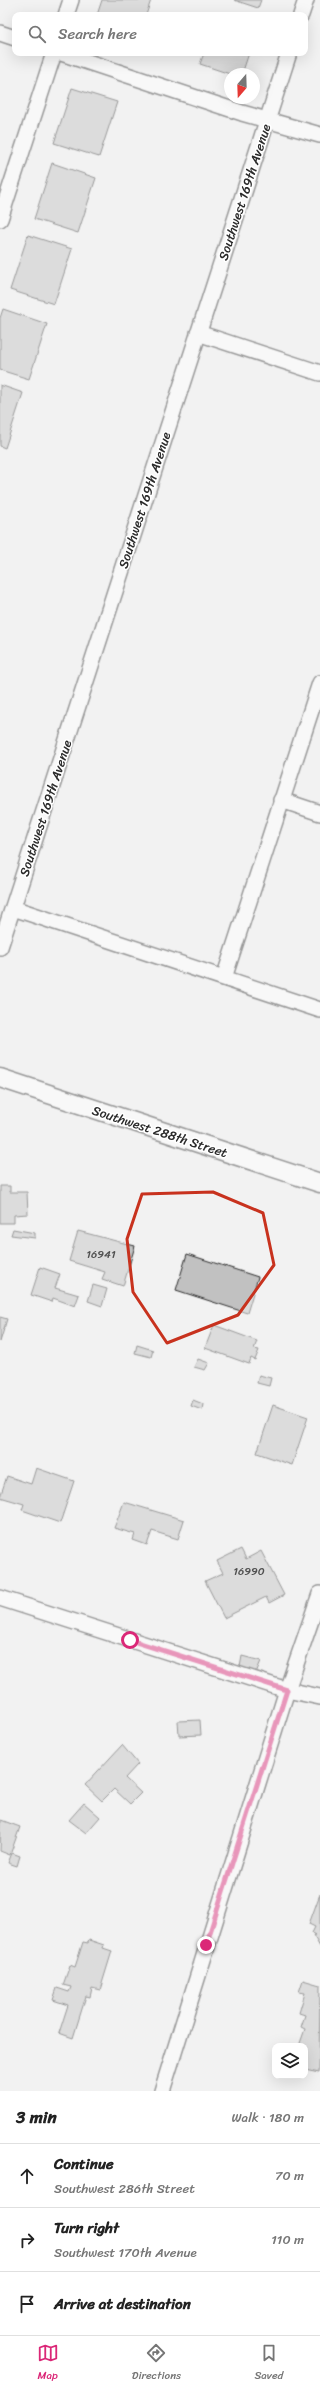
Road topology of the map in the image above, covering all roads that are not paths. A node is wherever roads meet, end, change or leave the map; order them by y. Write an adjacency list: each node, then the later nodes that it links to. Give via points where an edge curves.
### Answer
1 (71, 0): 3 (street)
2 (306, 0): 4 (street)
3 (67, 12)
4 (302, 12)
5 (0, 33): 6 (street)
6 (12, 37)
7 (53, 56): 12 (street)
8 (70, 56): 10 (street)
9 (288, 56): 10 (street, Southwest 169th Avenue)
10 (267, 120): 11 (street); 13 (street, Southwest 169th Avenue)
11 (320, 135)
12 (0, 219)
13 (198, 333): 14 (street); 18 (street, Southwest 169th Avenue)
14 (320, 373)
15 (320, 683): 16 (street)
16 (281, 800): 17 (street); 20 (street)
17 (320, 813)
18 (13, 908): 19 (street, Southwest 169th Avenue); 20 (street)
19 (0, 947)
20 (224, 978): 21 (street)
21 (320, 1010)
22 (0, 1078): 23 (street, Southwest 288th Street)
23 (320, 1183)
24 (320, 1594): 26 (street)
25 (0, 1598): 26 (street)
26 (287, 1690): 27 (street); 28 (street)
27 (320, 1697)
28 (162, 2091)

